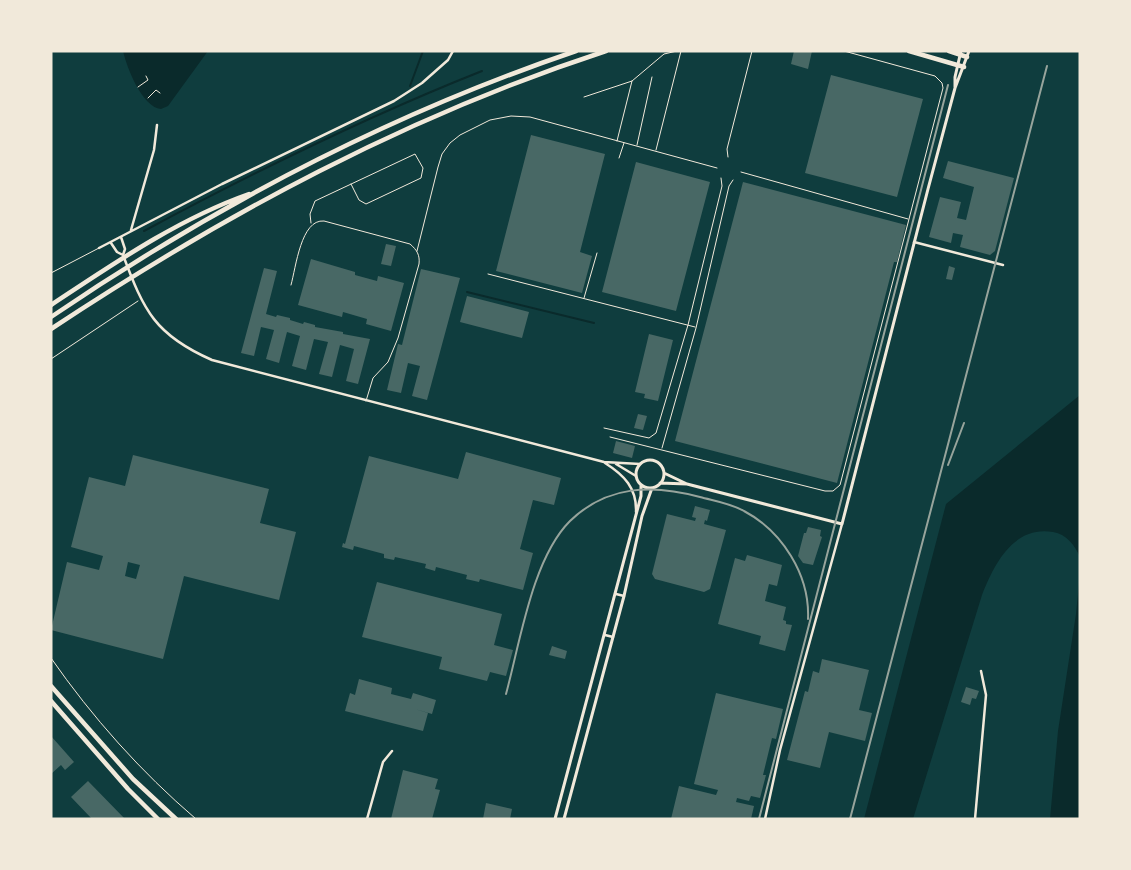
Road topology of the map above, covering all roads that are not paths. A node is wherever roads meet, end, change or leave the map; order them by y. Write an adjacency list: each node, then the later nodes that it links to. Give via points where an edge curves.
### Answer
1 (452, 51): 33 (street, via 448,60 435,72 399,98)
2 (576, 51): 30 (highway, via 414,115)
3 (606, 51): 50 (highway, via 470,101 355,152 242,211)
4 (677, 51): 15 (lane, via 664,54)
5 (681, 51): 22 (lane)
6 (752, 51): 23 (lane, via 727,149)
7 (844, 51): 31 (lane, via 934,76 942,83)
8 (909, 51): 12 (highway)
9 (950, 51): 10 (highway)
10 (960, 53): 11 (highway); 12 (street)
11 (968, 54): 13 (street)
12 (957, 65): 13 (highway); 16 (street)
13 (964, 66): 16 (street)
14 (652, 77): 21 (lane)
15 (632, 81): 17 (lane); 19 (lane)
16 (955, 88): 35 (street)
17 (584, 97)
18 (157, 125): 33 (street, via 154,150)
19 (617, 141): 20 (lane); 38 (lane, via 530,117 511,116 490,120 460,135 450,143 438,167)
20 (624, 142): 21 (lane); 24 (lane)
21 (637, 146): 22 (lane)
22 (656, 151): 25 (lane)
23 (728, 157)
24 (620, 158)
25 (717, 168)
26 (741, 172): 31 (lane)
27 (721, 178): 48 (lane, via 722,186)
28 (733, 180): 49 (lane)
29 (351, 184): 29 (lane, via 415,154 423,168 423,176 418,180 366,204 359,200); 32 (lane, via 315,201 310,214)
30 (262, 190): 46 (highway, via 204,213 139,249); 47 (highway)
31 (909, 220): 54 (lane, via 837,488 830,491)
32 (312, 224): 38 (lane, via 320,221 343,226 410,244); 44 (lane, via 306,230)
33 (130, 231): 34 (street)
34 (121, 237): 36 (street); 40 (street)
35 (914, 242): 41 (street); 65 (street)
36 (111, 243): 37 (street); 40 (street)
37 (99, 248): 42 (lane)
38 (417, 251): 51 (lane, via 420,258 398,338 388,362 372,378)
39 (596, 253): 45 (lane)
40 (123, 255): 51 (street, via 140,300 169,337 232,368)
41 (1003, 265)
42 (51, 272)
43 (488, 274): 45 (lane)
44 (291, 285)
45 (584, 300): 48 (lane)
46 (51, 305)
47 (51, 317)
48 (688, 325): 49 (lane); 52 (lane, via 656,433 649,438)
49 (696, 328): 54 (lane)
50 (51, 329)
51 (366, 401): 55 (street)
52 (604, 428)
53 (610, 436): 54 (lane)
54 (662, 448)
55 (604, 462): 56 (street); 64 (street, via 630,484)
56 (615, 464): 57 (street); 59 (street)
57 (640, 464): 58 (street, via 653,460); 59 (street)
58 (664, 473): 60 (street); 61 (street)
59 (636, 476): 62 (street)
60 (660, 483): 61 (street); 63 (street)
61 (687, 484): 65 (street)
62 (641, 485): 63 (street); 64 (street)
63 (652, 488): 67 (street)
64 (636, 514): 66 (street)
65 (842, 524): 83 (street)
66 (625, 557): 67 (street); 68 (street)
67 (633, 559): 69 (street)
68 (616, 594): 69 (street); 70 (street)
69 (624, 596): 71 (street)
70 (605, 635): 71 (street); 76 (street)
71 (613, 637): 77 (street)
72 (981, 671): 84 (street, via 986,695)
73 (51, 686): 79 (highway, via 133,779)
74 (51, 701): 78 (highway)
75 (392, 751): 80 (street, via 383,762)
76 (572, 753): 77 (street); 81 (street)
77 (581, 756): 82 (street)
78 (158, 819)
79 (176, 819)
80 (367, 819)
81 (555, 819)
82 (564, 819)
83 (765, 819)
84 (975, 819)

